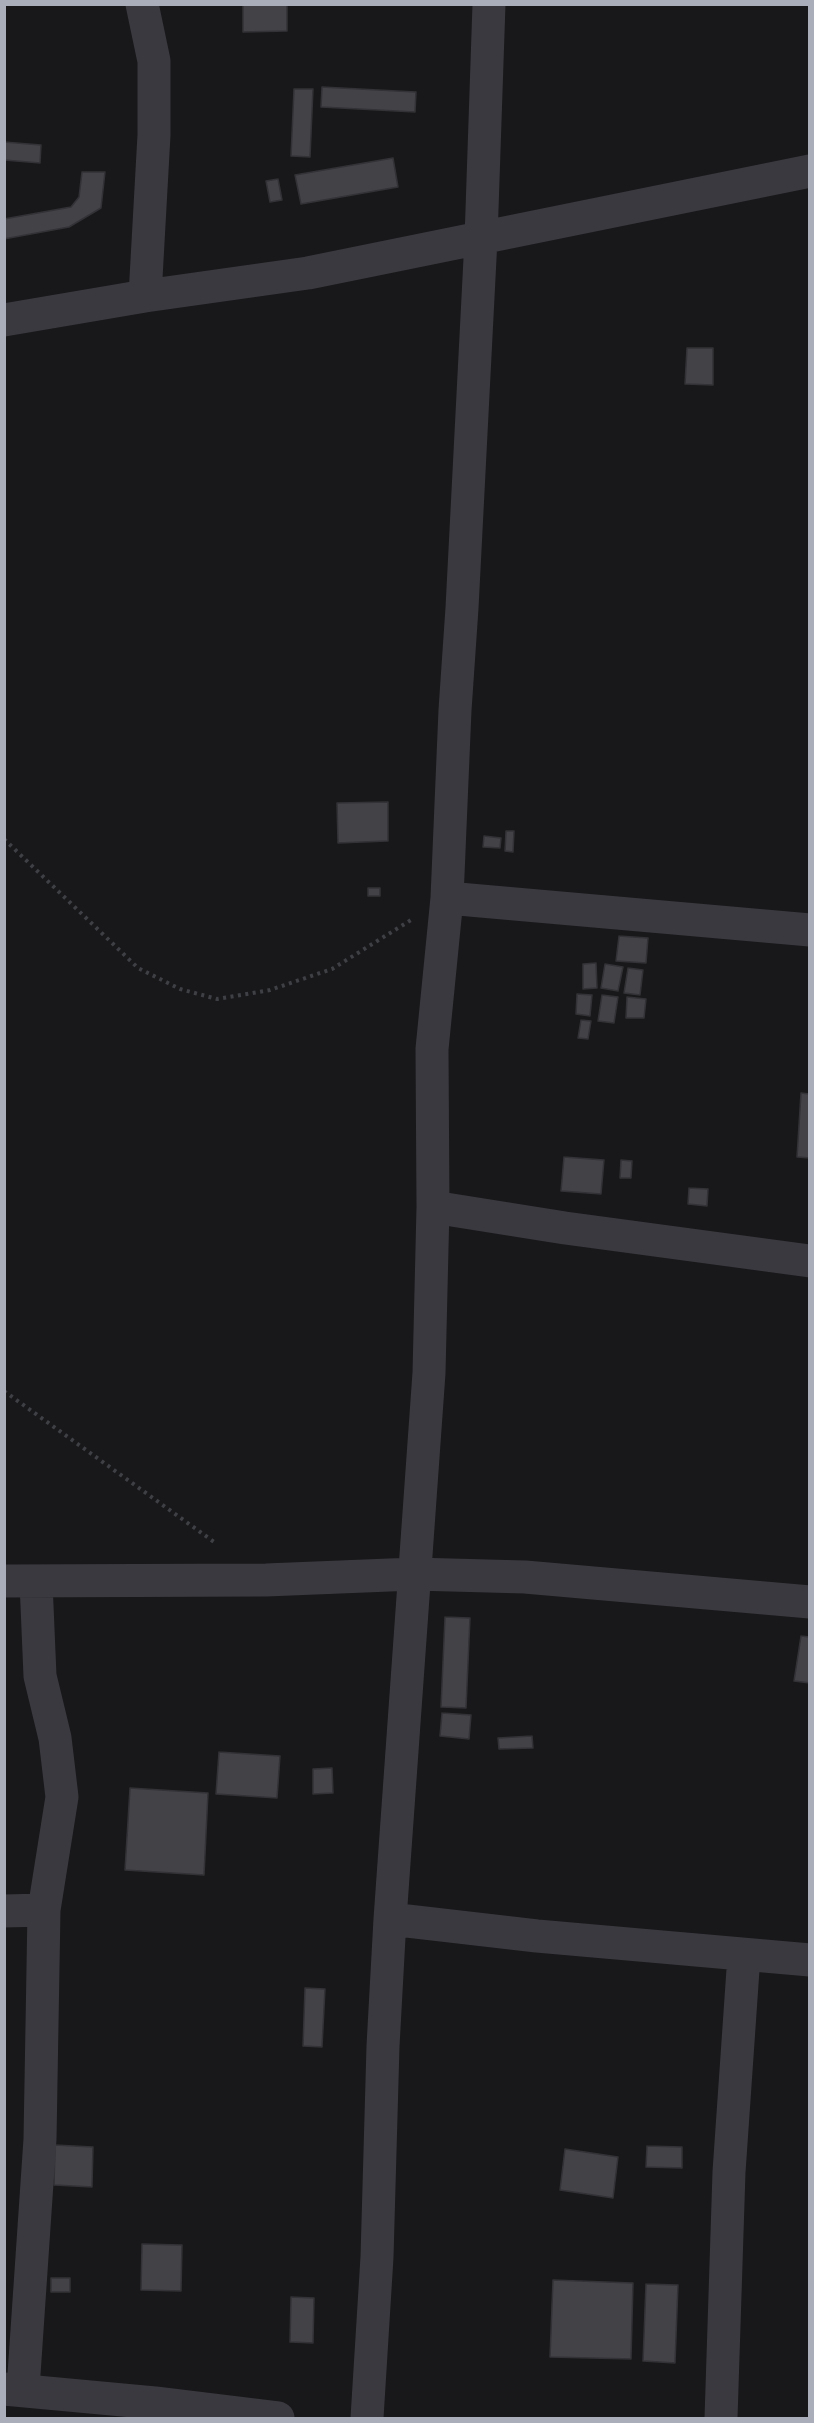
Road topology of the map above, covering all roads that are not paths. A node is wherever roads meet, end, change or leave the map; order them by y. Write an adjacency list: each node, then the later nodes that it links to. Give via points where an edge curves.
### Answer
1 (142, 4): 5 (street, via 154,61)
2 (489, 4): 4 (street)
3 (810, 171): 4 (street)
4 (481, 239): 5 (street, via 308,273); 7 (street)
5 (145, 296): 6 (street)
6 (6, 322)
7 (447, 898): 8 (street); 9 (street, via 432,1049)
8 (810, 930)
9 (433, 1207): 10 (street); 11 (street, via 429,1373)
10 (810, 1261)
11 (414, 1574): 12 (street); 13 (street, via 525,1576); 16 (street)
12 (20, 1582): 14 (street, via 55,1738 62,1797)
13 (810, 1602)
14 (44, 1910): 15 (street); 19 (street, via 40,2139)
15 (4, 1911)
16 (390, 1919): 17 (street); 21 (street)
17 (744, 1955): 18 (street); 22 (street, via 729,2172)
18 (810, 1960)
19 (14, 2389): 20 (street)
20 (278, 2418)
21 (367, 2418)
22 (721, 2418)

